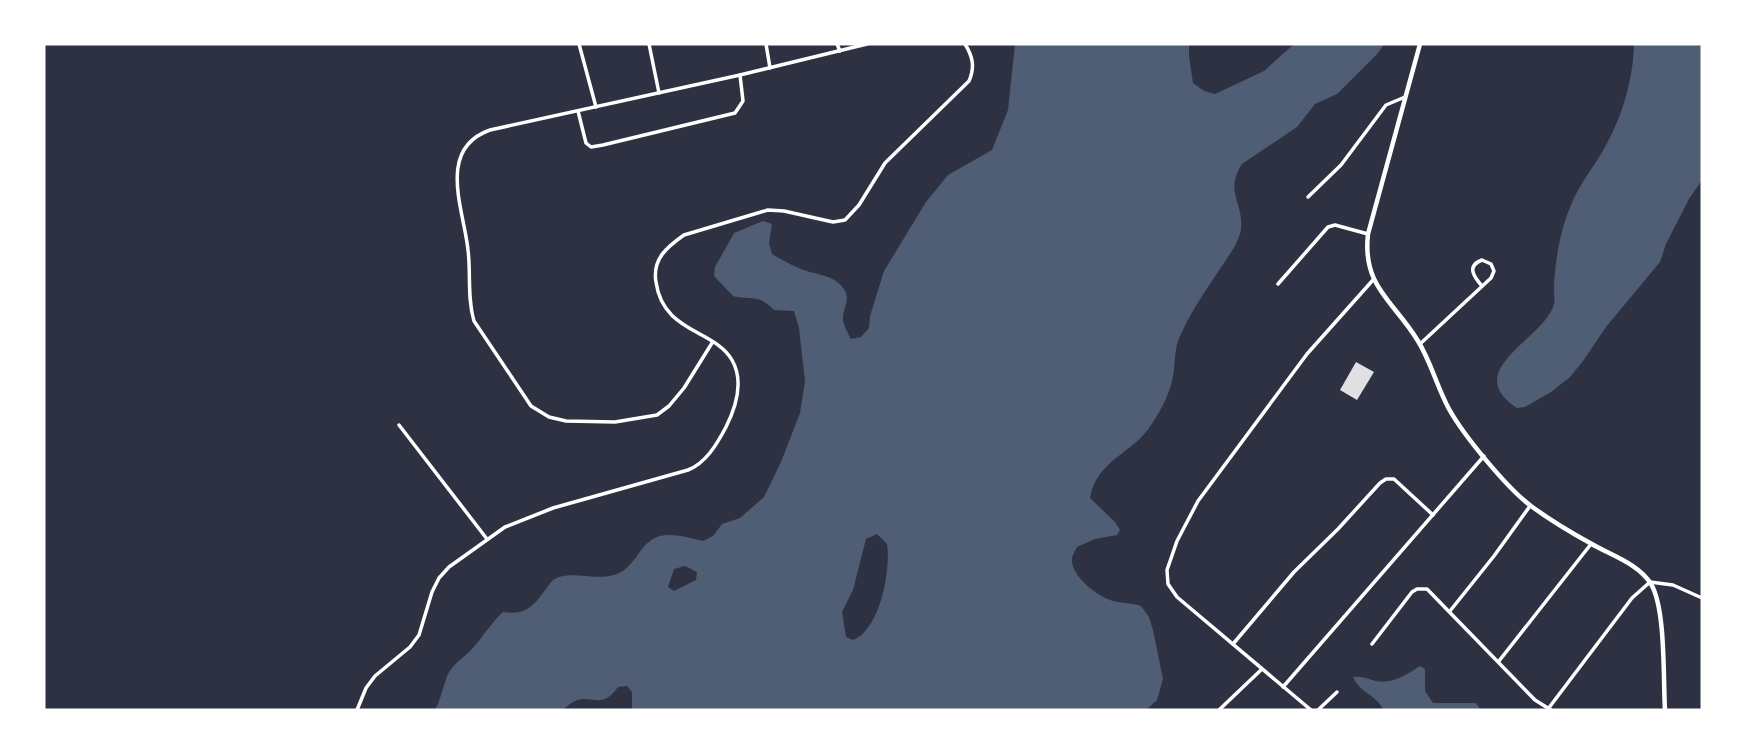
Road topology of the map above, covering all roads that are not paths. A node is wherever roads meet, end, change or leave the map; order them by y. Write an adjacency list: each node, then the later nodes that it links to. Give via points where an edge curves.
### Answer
1 (579, 44): 13 (street)
2 (649, 44): 11 (street)
3 (766, 44): 9 (street)
4 (837, 44): 8 (street)
5 (867, 44): 8 (street)
6 (965, 44): 20 (street, via 973,59 969,81 885,163 845,220 828,222 768,210 684,235 661,255 655,273 663,301 678,321)
7 (1420, 44): 12 (street)
8 (840, 51): 9 (street)
9 (770, 68): 10 (street)
10 (740, 75): 11 (street); 14 (street, via 743,101 732,115 595,146 586,143)
11 (659, 93): 13 (street)
12 (1405, 97): 15 (street, via 1381,110 1340,165); 16 (street)
13 (596, 107): 14 (street)
14 (578, 111): 20 (street, via 482,133 459,162 456,184 468,250 470,307 477,327 531,406 550,417 579,422 657,415 684,388)
15 (1308, 197)
16 (1368, 234): 17 (street); 18 (street, via 1328,227)
17 (1373, 280): 21 (street); 31 (street, via 1307,354 1205,491 1177,541 1167,584)
18 (1278, 284)
19 (1482, 286): 19 (street, via 1494,271 1482,260 1472,273); 21 (street)
20 (712, 343): 26 (street, via 733,362 738,390 725,429 700,464 553,508 506,527)
21 (1420, 344): 23 (street, via 1449,409)
22 (399, 425): 26 (street)
23 (1484, 456): 24 (street); 25 (street)
24 (1530, 506): 27 (street); 30 (street)
25 (1433, 515): 31 (street, via 1394,479 1386,479 1294,572); 35 (street)
26 (488, 540): 37 (street, via 439,578 419,635 375,676)
27 (1591, 544): 28 (street, via 1636,568); 33 (street)
28 (1650, 582): 29 (street, via 1673,585); 41 (street, via 1632,598); 42 (street, via 1660,614)
29 (1702, 598)
30 (1450, 611): 32 (street, via 1430,591 1417,589); 33 (street)
31 (1233, 644): 34 (street)
32 (1371, 645)
33 (1498, 661): 41 (street)
34 (1262, 669): 35 (street); 38 (street)
35 (1283, 687): 39 (street)
36 (1337, 692): 40 (street)
37 (357, 710)
38 (1219, 710)
39 (1311, 710)
40 (1318, 710)
41 (1550, 710)
42 (1665, 710)

